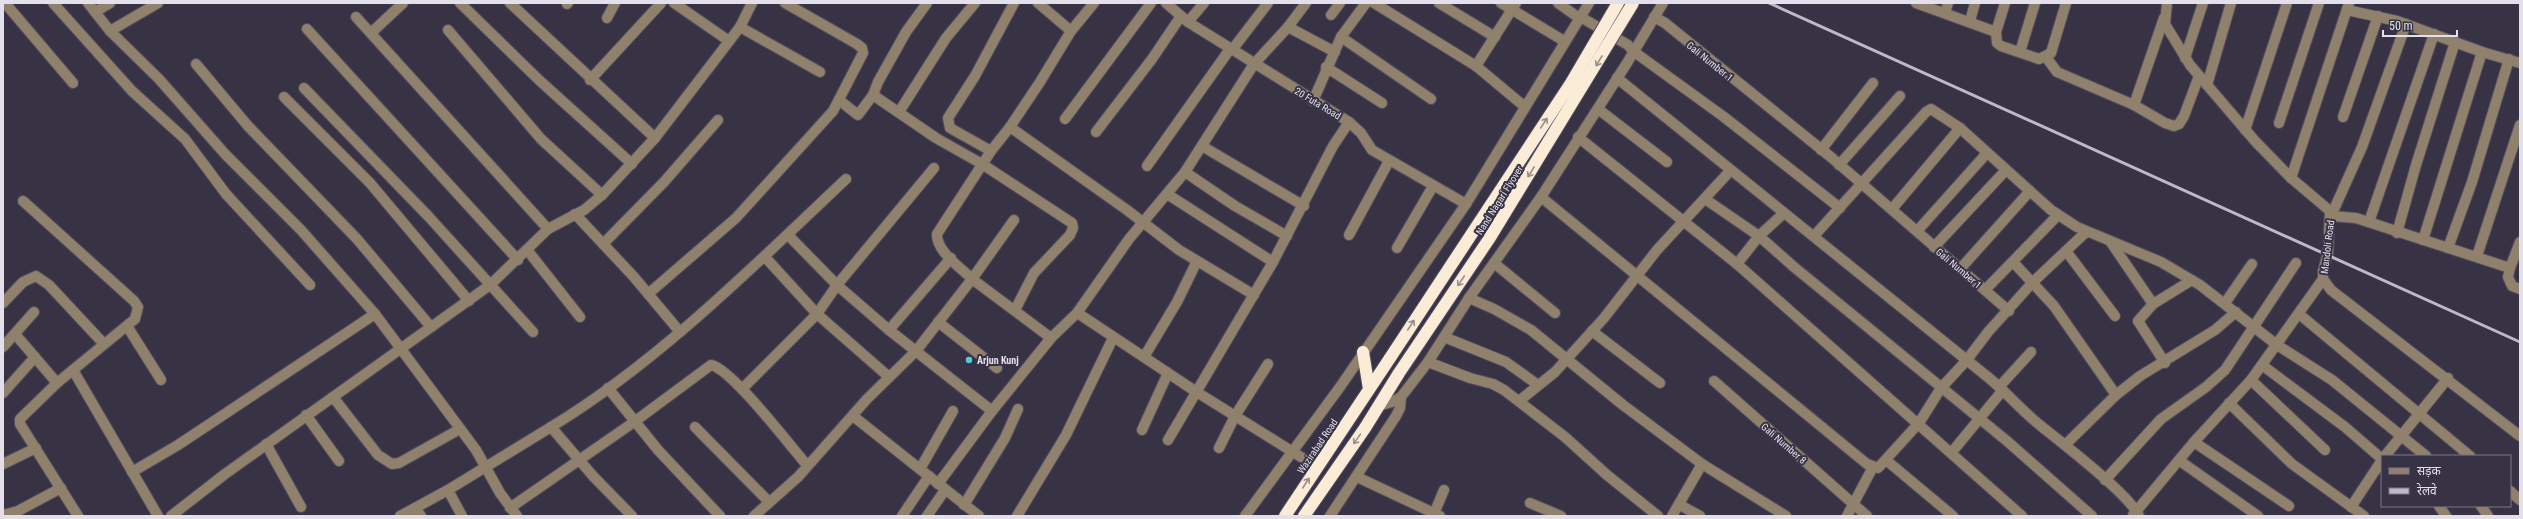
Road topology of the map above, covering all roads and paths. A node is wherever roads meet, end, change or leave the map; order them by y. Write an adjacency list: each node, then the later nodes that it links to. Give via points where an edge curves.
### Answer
1 (5, 3): 90 (street)
2 (53, 3): 191 (street, via 132,91 185,139 226,194)
3 (88, 3): 47 (street)
4 (110, 3): 47 (street)
5 (158, 3): 63 (street)
6 (402, 3): 66 (street)
7 (461, 3): 123 (street, via 539,80)
8 (510, 3): 89 (street)
9 (615, 3): 54 (street)
10 (661, 3): 89 (street)
11 (674, 3): 70 (street)
12 (752, 3): 59 (street)
13 (785, 3): 98 (street, via 862,48 861,58)
14 (927, 3): 94 (street, via 888,61)
15 (975, 3): 104 (street, via 946,38)
16 (1038, 3): 64 (street)
17 (1094, 3): 64 (street)
18 (1151, 3): 106 (street)
19 (1166, 3): 56 (street, 20 Futa Road)
20 (1204, 3): 56 (street)
21 (1268, 3): 73 (street)
22 (1306, 3): 60 (street)
23 (1340, 3): 50 (street)
24 (1366, 3): 68 (street)
25 (1374, 3): 84 (street)
26 (1439, 3): 69 (street)
27 (1501, 3): 45 (street)
28 (1558, 3): 55 (street)
29 (1589, 3): 55 (street)
30 (1618, 3): 254 (highway, Nand Nagari Flyover, one-way to 30, bridge, via 1566,89)
31 (1633, 3): 262 (highway, Nand Nagari Flyover, one-way to 262, bridge, via 1493,232)
32 (1663, 3): 53 (street)
33 (1916, 3): 48 (street)
34 (1948, 3): 48 (street)
35 (1975, 3): 57 (street)
36 (2005, 3): 65 (street)
37 (2035, 3): 76 (street)
38 (2066, 3): 78 (street, via 2051,53)
39 (2167, 3): 49 (street, Mandoli Road)
40 (2203, 3): 79 (street)
41 (2231, 3): 92 (street)
42 (2288, 3): 113 (street)
43 (2319, 3): 109 (street)
44 (1009, 5): 119 (street, via 975,76 948,118 950,128)
45 (1514, 6): 69 (street); 71 (street)
46 (2348, 6): 51 (street); 131 (street)
47 (95, 12): 63 (street)
48 (1945, 13): 57 (street)
49 (2165, 14): 79 (street, Mandoli Road, via 2165,24); 101 (street)
50 (1331, 15)
51 (2378, 16): 58 (street); 105 (street)
52 (356, 17): 66 (street)
53 (1654, 17): 74 (street); 118 (street, Gali Number 1, via 1665,23)
54 (607, 18)
55 (1579, 18): 71 (street); 74 (street, via 1628,45)
56 (1184, 19): 73 (street, 20 Futa Road); 114 (street)
57 (1970, 21): 65 (street)
58 (2406, 24): 67 (street); 148 (street, via 2362,147)
59 (740, 27): 70 (street); 86 (street)
60 (1288, 27): 75 (street); 83 (street)
61 (307, 29): 174 (street)
62 (448, 30): 137 (street, via 541,139)
63 (110, 31): 205 (street, via 159,79 225,154 301,230)
64 (1071, 31): 111 (street)
65 (1996, 32): 76 (street, via 1997,43)
66 (371, 34): 153 (street)
67 (2434, 34): 72 (street); 152 (street)
68 (1342, 37): 75 (street); 97 (street)
69 (1495, 37): 84 (street)
70 (729, 41): 116 (street)
71 (1564, 41): 102 (street)
72 (2455, 42): 77 (street); 156 (street, via 2416,164)
73 (1231, 49): 83 (street, 20 Futa Road); 126 (street)
74 (1632, 51): 88 (street); 143 (street, via 1724,117)
75 (1335, 52): 85 (street)
76 (2020, 52): 78 (street, via 2039,59)
77 (2482, 52): 80 (street); 162 (street)
78 (2046, 57): 101 (street, via 2057,72)
79 (2185, 58): 87 (street, Mandoli Road)
80 (2509, 59): 81 (street); 168 (street, via 2472,182)
81 (2520, 63)
82 (196, 64): 215 (street, via 248,126 362,244)
83 (1254, 64): 99 (street, 20 Futa Road); 117 (street)
84 (1476, 66): 102 (street)
85 (1326, 68): 99 (street); 100 (street)
86 (820, 72)
87 (2199, 76): 92 (street, Mandoli Road); 101 (street, via 2179,124 2174,126 2165,123)
88 (1617, 78): 103 (street); 129 (street)
89 (590, 80): 116 (street)
90 (72, 83)
91 (1873, 83): 118 (street)
92 (2207, 84): 113 (street, Mandoli Road)
93 (304, 88): 189 (street)
94 (873, 95): 98 (street, via 858,115); 104 (street)
95 (1900, 96): 125 (street)
96 (284, 97): 197 (street, via 370,183)
97 (1431, 99)
98 (839, 100): 194 (street, via 833,111 736,218)
99 (1313, 101): 108 (street, 20 Futa Road)
100 (1382, 103)
101 (2134, 105)
102 (1525, 107): 141 (street)
103 (1598, 109): 115 (street); 122 (street)
104 (899, 112): 124 (street, via 936,138)
105 (2343, 117)
106 (1065, 119)
107 (718, 120): 165 (street, via 664,182)
108 (1349, 122): 121 (street, 20 Futa Road, via 1361,133 1372,150); 142 (street, via 1333,146)
109 (2280, 123)
110 (2520, 125): 171 (street)
111 (1010, 127): 119 (street); 150 (street)
112 (1960, 128): 120 (street); 133 (street, via 1931,109); 144 (street)
113 (2245, 130): 131 (street, Mandoli Road)
114 (1096, 132)
115 (1578, 137): 138 (street); 151 (street)
116 (655, 138): 123 (street)
117 (1202, 146): 130 (street); 142 (street)
118 (1821, 150): 125 (street, Gali Number 1)
119 (991, 151): 124 (street)
120 (1986, 153): 128 (street); 154 (street)
121 (1389, 161): 134 (street, 20 Futa Road); 158 (street)
122 (1667, 162)
123 (632, 164): 137 (street)
124 (982, 164): 173 (street, via 936,234 939,244); 201 (street, via 1072,223 1070,235 1034,273)
125 (1839, 165): 133 (street, Gali Number 1)
126 (1146, 166)
127 (934, 168): 190 (street)
128 (2006, 170): 135 (street); 166 (street)
129 (1730, 171): 139 (street); 145 (street)
130 (1185, 172): 136 (street); 159 (street, via 1235,206)
131 (2291, 178): 148 (street, Mandoli Road, via 2324,205)
132 (846, 179): 157 (street)
133 (1861, 185): 143 (street); 144 (street, Gali Number 1)
134 (1433, 186): 141 (street, 20 Futa Road); 167 (street)
135 (2030, 191): 147 (street); 182 (street)
136 (1167, 194): 150 (street); 176 (street)
137 (602, 195): 146 (street)
138 (1541, 197): 179 (street); 184 (street)
139 (1705, 199): 151 (street); 160 (street)
140 (24, 202): 214 (street, via 134,301 138,313)
141 (1466, 204): 229 (street)
142 (1304, 206): 159 (street)
143 (1840, 208): 161 (street)
144 (1892, 209): 154 (street, Gali Number 1)
145 (1784, 213): 160 (street); 161 (street)
146 (575, 214): 153 (street); 165 (street)
147 (2058, 215): 155 (street); 177 (street, Gali Number 1)
148 (2331, 219): 152 (street, via 2356,218); 186 (street, Mandoli Road)
149 (1014, 220): 185 (street)
150 (1143, 222): 175 (street); 207 (street)
151 (1683, 222): 180 (street); 184 (street, via 1656,250)
152 (2369, 222): 156 (street)
153 (548, 229): 169 (street)
154 (1918, 230): 166 (street, Gali Number 1)
155 (2086, 232): 163 (street); 170 (street)
156 (2398, 233): 162 (street)
157 (788, 235): 172 (street); 190 (street)
158 (1349, 235)
159 (1287, 236): 176 (street)
160 (1759, 236): 180 (street); 251 (street)
161 (1814, 236): 234 (street)
162 (2423, 240): 168 (street)
163 (2110, 241): 187 (street, via 2161,262); 200 (street)
164 (2520, 242): 183 (street)
165 (603, 244): 194 (street)
166 (1934, 247): 182 (street, Gali Number 1)
167 (1397, 248)
168 (2448, 248): 171 (street)
169 (528, 251): 174 (street); 211 (street)
170 (2066, 251): 188 (street); 210 (street)
171 (2478, 256): 183 (street)
172 (764, 257): 206 (street); 219 (street)
173 (951, 258): 185 (street); 216 (street)
174 (518, 260): 189 (street)
175 (1197, 261): 195 (street); 232 (street, via 1177,302)
176 (1274, 262): 195 (street)
177 (2013, 262): 188 (street); 193 (street, Gali Number 1)
178 (2296, 263): 213 (street)
179 (1494, 264): 196 (street); 208 (street)
180 (1737, 264): 272 (street)
181 (2252, 264): 199 (street)
182 (1961, 268): 193 (street, Gali Number 1)
183 (2510, 268): 192 (street, via 2509,283)
184 (1637, 276): 217 (street); 301 (street)
185 (972, 278): 201 (street); 212 (street)
186 (2323, 279): 209 (street); 243 (street, Mandoli Road, via 2338,297)
187 (2192, 280): 199 (street); 200 (street)
188 (2033, 282): 202 (street); 257 (street, via 2054,306)
189 (490, 285): 197 (street); 218 (street)
190 (838, 285): 206 (street); 216 (street)
191 (310, 286)
192 (2520, 289)
193 (1986, 290): 202 (street)
194 (648, 294): 219 (street)
195 (1254, 295): 255 (street)
196 (1469, 298): 221 (street); 233 (street, via 1531,330)
197 (469, 301): 215 (street)
198 (3, 303): 224 (street, via 23,282 36,276 49,285)
199 (2225, 303): 204 (street)
200 (2153, 304): 236 (street, via 2138,321)
201 (1015, 310): 222 (street)
202 (2009, 311): 234 (street, via 1988,332)
203 (34, 312): 220 (street)
204 (2236, 312): 213 (street); 236 (street, via 2215,330)
205 (375, 314): 227 (street); 304 (street, via 178,445)
206 (817, 314): 242 (street); 253 (street)
207 (1077, 314): 222 (street); 223 (street, via 1097,324)
208 (1555, 314)
209 (2299, 314): 225 (street); 266 (street)
210 (2116, 316)
211 (580, 317)
212 (938, 322): 228 (street); 239 (street)
213 (2253, 325): 225 (street); 307 (street, via 2225,370 2161,419)
214 (126, 326): 224 (street); 244 (street)
215 (430, 327): 227 (street)
216 (889, 330): 228 (street)
217 (1592, 331): 233 (street); 248 (street)
218 (533, 332)
219 (680, 332): 250 (street)
220 (15, 334): 226 (street); 231 (street)
221 (1444, 337): 235 (street); 249 (street, via 1506,362)
222 (1051, 338): 265 (street)
223 (1113, 338): 232 (street); 341 (street, via 1066,435)
224 (104, 344): 240 (street)
225 (2277, 345): 238 (street); 277 (street, via 2332,380)
226 (3, 347)
227 (400, 348): 258 (street); 275 (street)
228 (916, 351): 242 (street); 265 (street)
229 (1363, 352): 254 (highway); 286 (street)
230 (2031, 352): 252 (street)
231 (35, 357): 247 (street); 256 (street)
232 (1144, 357): 241 (street)
233 (1566, 359): 249 (street); 298 (street)
234 (1966, 361): 251 (street); 252 (street)
235 (1428, 362): 259 (street); 260 (street, via 1494,384)
236 (2165, 362): 257 (street, via 2140,376)
237 (1268, 364): 269 (street)
238 (2262, 365): 245 (street); 291 (street, via 2345,427)
239 (997, 368)
240 (73, 370): 247 (street); 304 (street)
241 (1168, 373): 255 (street); 276 (street)
242 (889, 377): 268 (street)
243 (2448, 378): 266 (street); 278 (street, Mandoli Road)
244 (161, 380)
245 (2251, 380): 261 (street); 285 (street)
246 (1714, 381): 318 (street, Gali Number 8)
247 (57, 383): 283 (street, via 20,419 20,424)
248 (1660, 383)
249 (1538, 386): 260 (street)
250 (608, 388): 271 (street); 273 (street)
251 (1941, 388): 270 (street); 272 (street)
252 (2001, 388): 270 (street); 282 (street, via 2040,425)
253 (742, 389): 271 (street, via 711,365); 299 (street)
254 (1369, 389): 300 (highway, Wazirabad Road)
255 (1195, 391): 269 (street); 279 (street)
256 (3, 393)
257 (2116, 395): 282 (street)
258 (333, 396): 267 (street); 275 (street, via 378,455 392,464 399,463)
259 (1401, 397): 262 (street); 306 (street, via 1396,416)
260 (1519, 401): 347 (street)
261 (2229, 403): 280 (street); 321 (street, via 2292,464)
262 (1378, 406): 344 (highway, one-way to 344)
263 (1018, 409): 316 (street, via 1005,438)
264 (953, 411): 303 (street)
265 (992, 411): 308 (street)
266 (2420, 412): 277 (street); 290 (street)
267 (306, 415): 281 (street); 294 (street)
268 (853, 416): 299 (street); 303 (street)
269 (1235, 416): 284 (street); 286 (street)
270 (1978, 419): 287 (street); 355 (street)
271 (634, 422): 292 (street); 336 (street)
272 (1919, 423): 287 (street); 293 (street)
273 (551, 427): 292 (street); 302 (street)
274 (696, 427): 314 (street)
275 (460, 429): 302 (street)
276 (1142, 430)
277 (2401, 436): 288 (street); 289 (street)
278 (2520, 436)
279 (1168, 440)
280 (2194, 442): 295 (street); 319 (street)
281 (266, 444): 320 (street); 331 (street)
282 (2066, 445): 307 (street)
283 (36, 448): 297 (street); 309 (street)
284 (1219, 448)
285 (2325, 450)
286 (1293, 452): 300 (street); 342 (street)
287 (1952, 452): 354 (street)
288 (2386, 455)
289 (2425, 455)
290 (2469, 455)
291 (2381, 458)
292 (579, 460): 324 (street); 335 (street)
293 (1886, 460): 301 (street, via 1878,468); 353 (street)
294 (339, 461)
295 (2180, 461): 326 (street); 356 (street)
296 (2381, 461): 321 (street)
297 (3, 464)
298 (1702, 464): 317 (street); 350 (street)
299 (807, 465): 314 (street, via 798,477)
300 (1317, 467): 343 (highway, Wazirabad Road, one-way to 300)
301 (1873, 467): 318 (street)
302 (486, 468): 310 (street); 324 (street)
303 (920, 469): 305 (street)
304 (132, 472): 330 (street)
305 (929, 476): 308 (street); 338 (street)
306 (1357, 477): 328 (street); 345 (street)
307 (2105, 480): 326 (street)
308 (942, 487): 316 (street); 339 (street)
309 (61, 488): 327 (street); 329 (street)
310 (448, 490): 325 (street); 333 (street)
311 (1444, 490): 328 (street)
312 (2511, 492): 313 (street)
313 (2520, 500)
314 (770, 502): 337 (street)
315 (1530, 504): 346 (street)
316 (964, 505): 340 (street)
317 (1680, 505): 348 (street); 349 (street)
318 (1853, 505): 351 (street); 352 (street, Gali Number 8)
319 (2289, 506)
320 (301, 507)
321 (2351, 507): 357 (street)
322 (2440, 507): 358 (street)
323 (2482, 507): 359 (street)
324 (510, 508): 334 (street)
325 (418, 512): 332 (street)
326 (2136, 514)
327 (3, 515)
328 (1436, 515)
329 (78, 516)
330 (158, 516)
331 (172, 516)
332 (400, 516)
333 (462, 516)
334 (517, 516)
335 (632, 516)
336 (720, 516)
337 (756, 516)
338 (902, 516)
339 (927, 516)
340 (979, 516)
341 (1017, 516)
342 (1245, 516)
343 (1285, 516)
344 (1304, 516)
345 (1330, 516)
346 (1561, 516)
347 (1658, 516)
348 (1672, 516)
349 (1700, 516)
350 (1786, 516)
351 (1847, 516)
352 (1867, 516)
353 (1953, 516)
354 (2022, 516)
355 (2092, 516)
356 (2258, 516)
357 (2364, 516)
358 (2446, 516)
359 (2488, 516)

